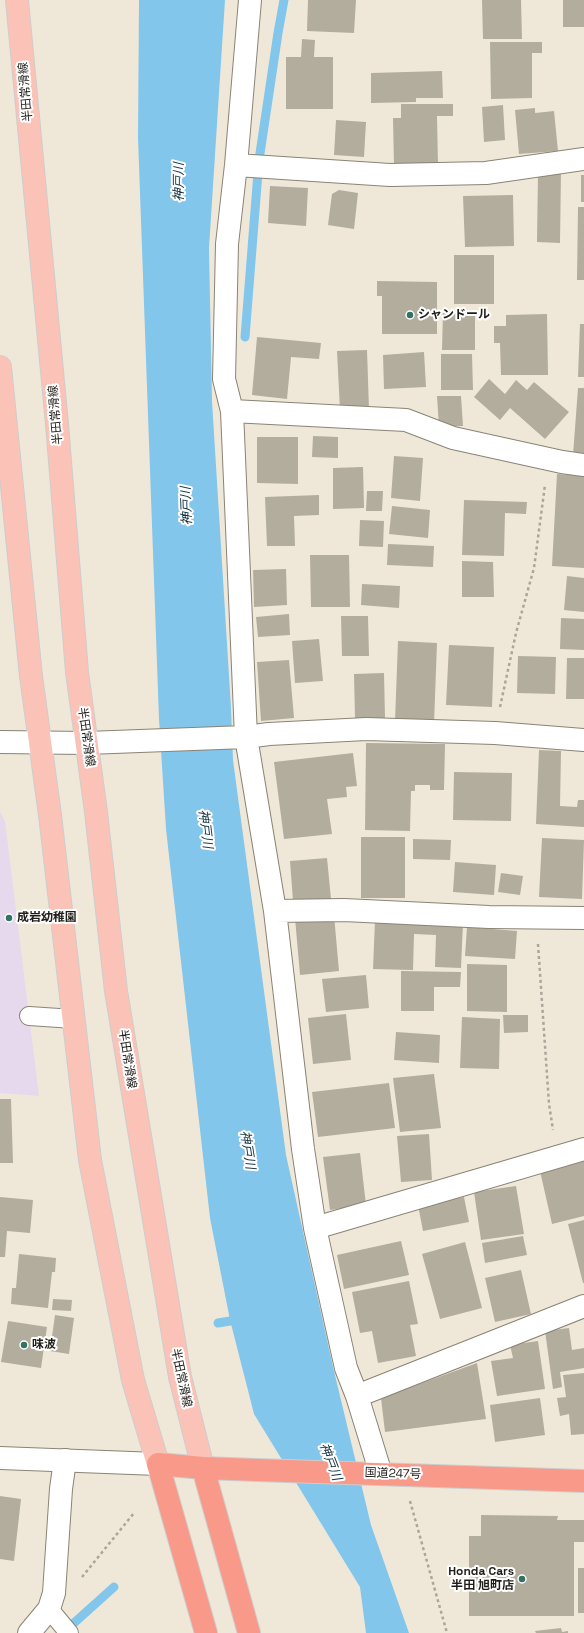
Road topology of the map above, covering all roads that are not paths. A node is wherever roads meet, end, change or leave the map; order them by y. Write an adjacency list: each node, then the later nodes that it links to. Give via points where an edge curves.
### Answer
1 (17, 0): 13 (main road, 半田常滑線, via 57,424 77,672)
2 (250, 0): 4 (street)
3 (584, 159): 4 (street, via 486,174 390,176)
4 (251, 166): 6 (street, via 228,244 224,379)
5 (0, 367): 7 (main road)
6 (232, 411): 8 (street, via 406,420 453,438); 9 (street)
7 (3, 433): 12 (main road)
8 (584, 465)
9 (246, 737): 10 (street, via 366,729 495,733); 13 (street); 14 (street)
10 (584, 740)
11 (0, 742): 12 (street)
12 (40, 743): 13 (street); 17 (main road)
13 (86, 743): 25 (main road, 半田常滑線, via 116,991 180,1377)
14 (275, 910): 15 (street); 19 (street, via 303,1149)
15 (584, 918)
16 (29, 1016): 17 (lane)
17 (74, 1020): 24 (main road, via 90,1160 133,1380)
18 (584, 1149): 19 (street)
19 (315, 1228): 21 (street, via 346,1368)
20 (584, 1306): 21 (street)
21 (357, 1396): 26 (street)
22 (0, 1458): 23 (street)
23 (65, 1460): 24 (street); 28 (street, via 60,1489 54,1594)
24 (158, 1464): 25 (highway, 国道247号); 30 (highway)
25 (202, 1468): 26 (highway, 国道247号); 31 (highway)
26 (381, 1474): 27 (highway, 国道247号)
27 (584, 1481)
28 (60, 1622): 29 (street)
29 (29, 1633)
30 (206, 1633)
31 (249, 1633)

